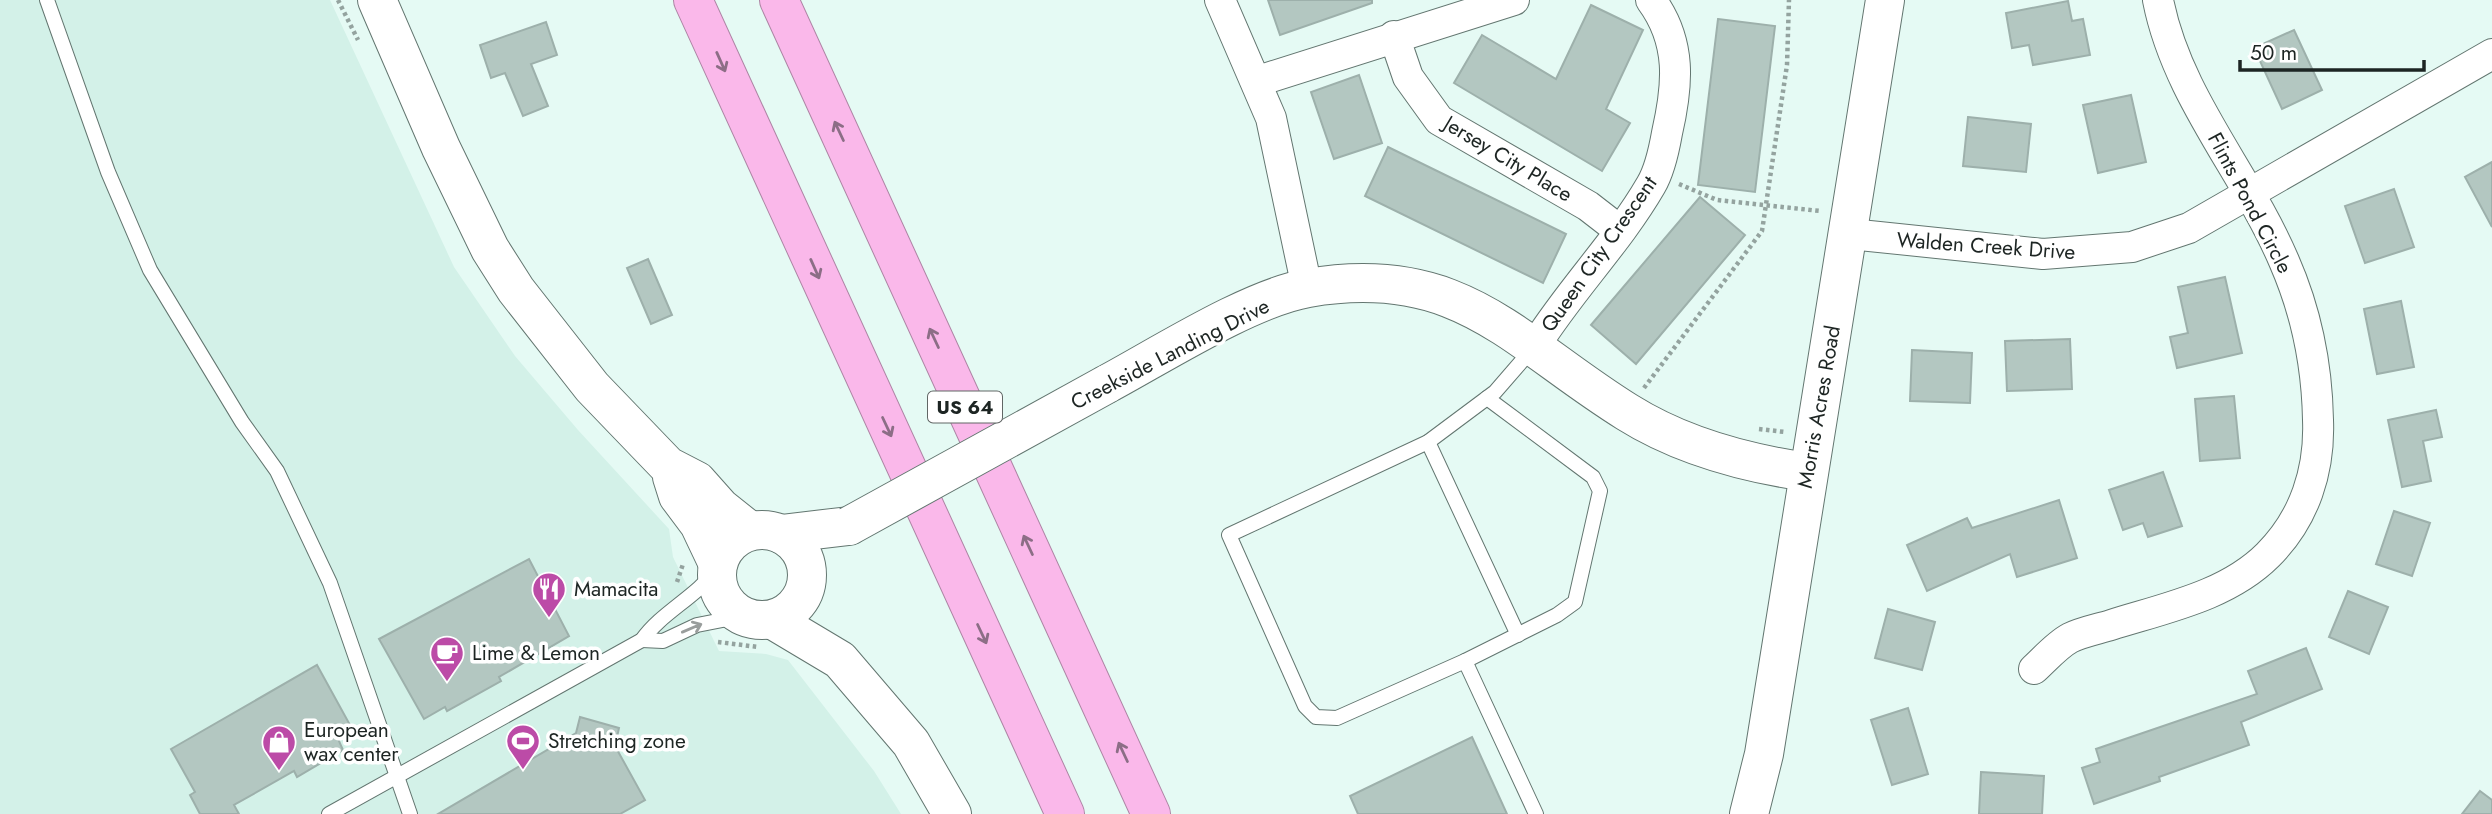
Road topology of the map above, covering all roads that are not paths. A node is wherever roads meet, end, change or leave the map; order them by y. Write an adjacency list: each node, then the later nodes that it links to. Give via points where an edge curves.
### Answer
1 (47, 0): 32 (lane, via 108,172 150,270 277,471 330,583)
2 (377, 0): 20 (street, via 490,249 551,338)
3 (693, 0): 36 (highway, one-way to 36)
4 (779, 0): 37 (highway, US 64, one-way to 4)
5 (1220, 0): 12 (street)
6 (1514, 0): 10 (street)
7 (1651, 0): 14 (street, Queen City Crescent, via 1671,36 1677,82 1653,183)
8 (1885, 0): 15 (street, Morris Acres Road)
9 (2158, 0): 13 (street, Flints Pond Circle, via 2165,37 2186,84)
10 (1394, 36): 12 (street); 14 (street, Jersey City Place, via 1408,77 1439,120 1588,206)
11 (2492, 54): 13 (street, Walden Creek Drive)
12 (1258, 81): 16 (street, via 1271,118)
13 (2249, 196): 15 (street, Walden Creek Drive, via 2189,228 2132,247 2094,252 2001,251); 31 (street, Flints Pond Circle, via 2283,259 2308,335 2319,449 2311,487 2284,536 2247,572 2188,601 2070,638)
14 (1619, 230): 17 (street, Queen City Crescent)
15 (1850, 234): 21 (street, Morris Acres Road)
16 (1307, 288): 17 (street, Creekside Landing Drive, via 1390,286 1443,295 1480,311); 22 (street, Creekside Landing Drive, bridge, via 1257,305)
17 (1535, 346): 18 (lane); 21 (street, Creekside Landing Drive, via 1628,413 1683,441 1740,459)
18 (1487, 398): 19 (lane); 27 (lane, via 1593,477 1600,491 1575,602)
19 (1428, 442): 27 (lane); 30 (lane, via 1229,535 1305,706 1316,717 1337,718)
20 (668, 466): 23 (street, via 697,481 721,508); 24 (street, via 678,496 699,524)
21 (1807, 472): 39 (street, Morris Acres Road, via 1764,754)
22 (849, 526): 23 (street, Creekside Landing Drive); 25 (street, Creekside Landing Drive)
23 (765, 533): 24 (street, via 730,544); 25 (street, via 799,549)
24 (718, 567): 26 (street, via 717,581 725,602); 28 (lane, via 689,600 655,621)
25 (807, 578): 26 (street, via 795,607); 29 (street)
26 (760, 628): 28 (lane, one-way to 26, via 663,641 697,625); 29 (street)
27 (1518, 635): 30 (lane)
28 (642, 640): 32 (lane)
29 (840, 660): 35 (street, via 911,743)
30 (1465, 661): 38 (lane)
31 (2034, 669)
32 (397, 777): 33 (lane); 34 (lane)
33 (329, 814)
34 (410, 814)
35 (952, 814)
36 (1065, 814)
37 (1151, 814)
38 (1536, 814)
39 (1749, 814)

